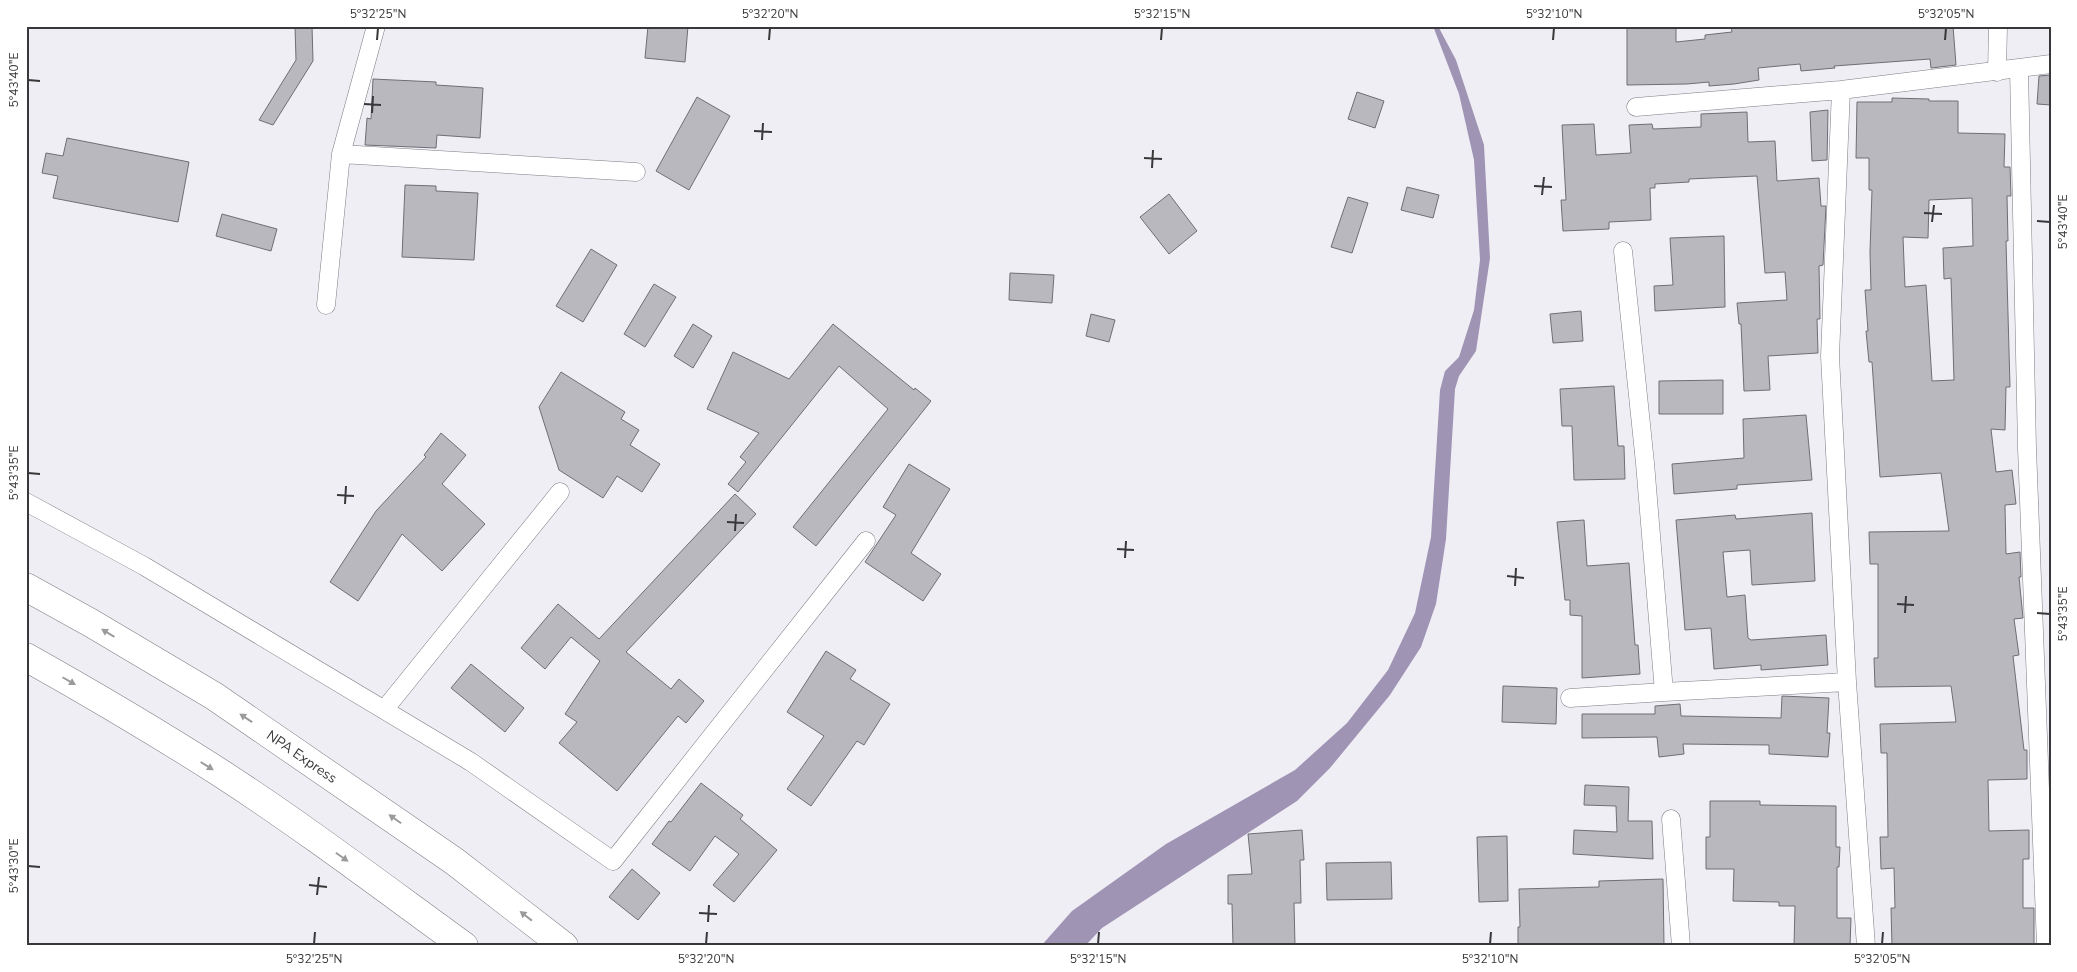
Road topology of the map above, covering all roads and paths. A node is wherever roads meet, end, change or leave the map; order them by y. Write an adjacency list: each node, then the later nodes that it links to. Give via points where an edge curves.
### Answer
1 (376, 26): 8 (street)
2 (1998, 26): 5 (street)
3 (2051, 64): 4 (street)
4 (2018, 69): 5 (street); 20 (street, via 2027,448)
5 (1997, 72): 6 (street)
6 (1841, 90): 7 (street); 17 (street, via 1830,356)
7 (1636, 107)
8 (341, 154): 9 (street); 11 (street)
9 (636, 172)
10 (1623, 251): 18 (street)
11 (326, 305)
12 (560, 492): 21 (street)
13 (26, 502): 21 (street, via 144,566)
14 (866, 541): 21 (street, via 613,861 471,762)
15 (26, 587): 24 (main road, NPA Express, one-way to 15, via 454,861 214,696)
16 (26, 657): 23 (main road, one-way to 23, via 222,775 341,856)
17 (1847, 682): 18 (street); 26 (street)
18 (1664, 692): 19 (street)
19 (1570, 698)
20 (2044, 700): 27 (street)
21 (384, 710)
22 (1671, 819): 25 (street)
23 (464, 946)
24 (564, 946)
25 (1681, 946)
26 (1866, 946)
27 (2046, 946)

